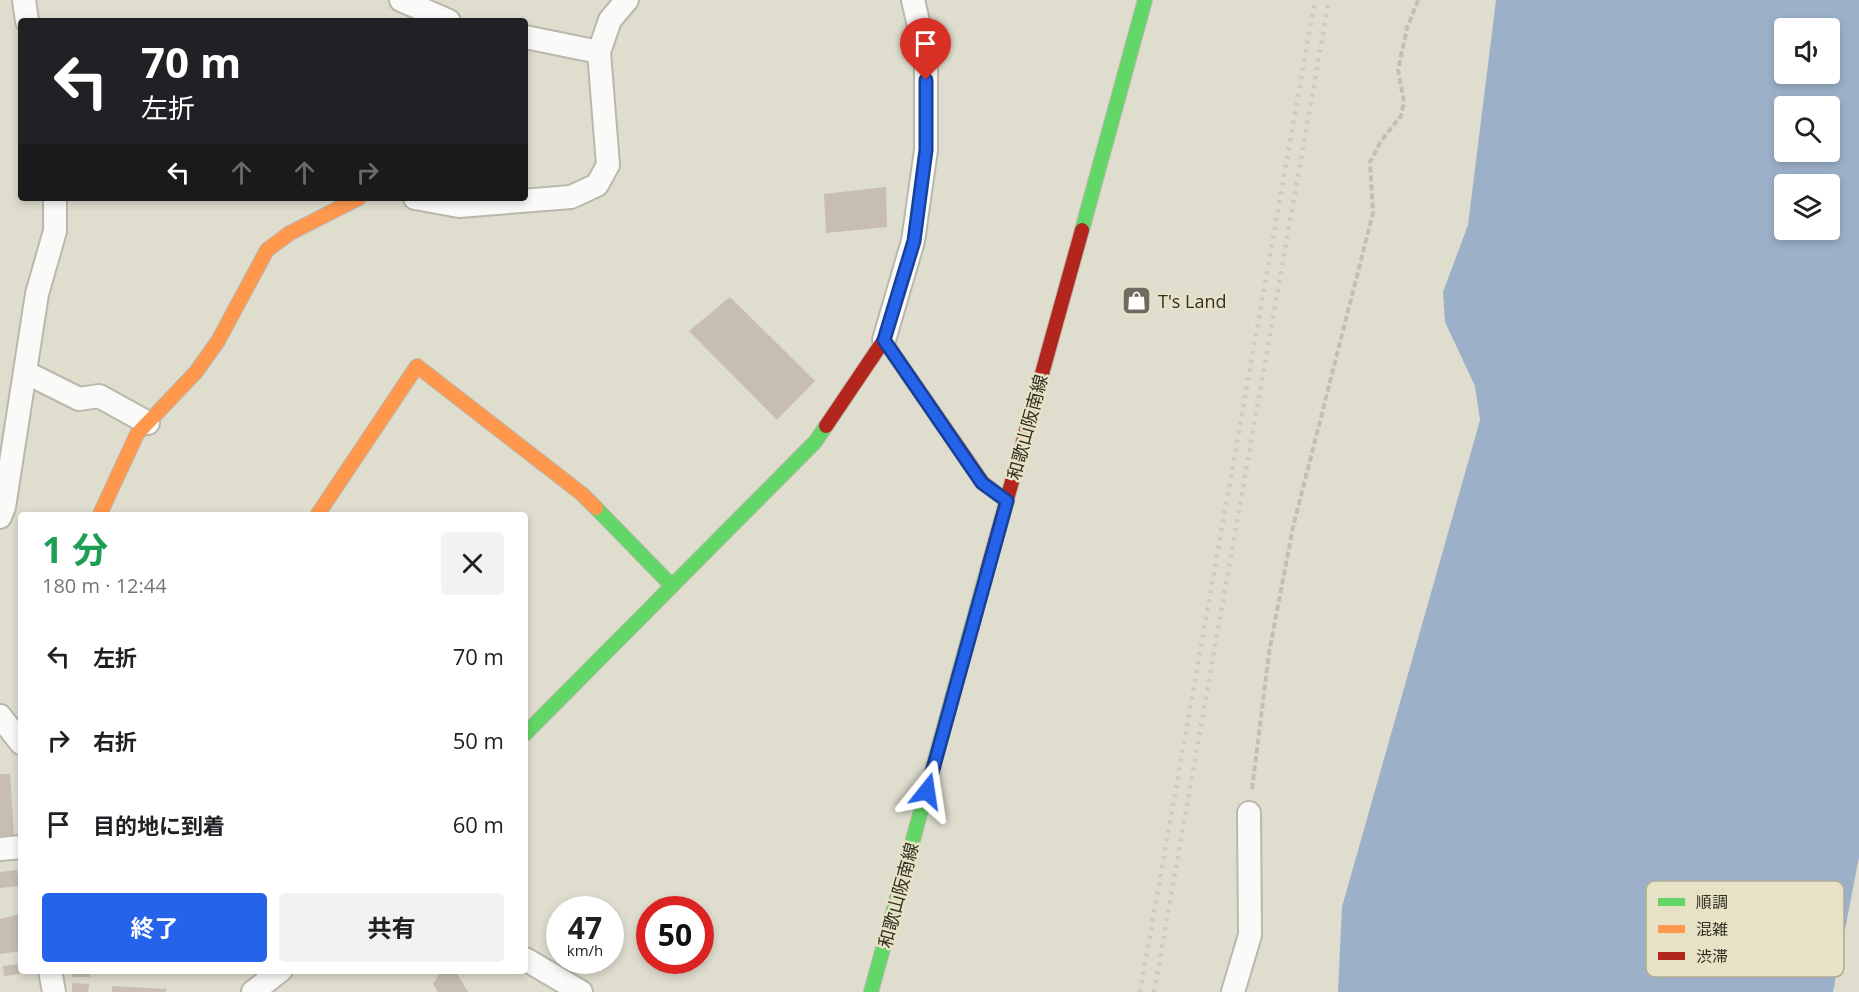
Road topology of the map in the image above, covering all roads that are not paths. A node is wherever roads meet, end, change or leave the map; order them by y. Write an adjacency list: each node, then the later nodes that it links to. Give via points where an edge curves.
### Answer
1 (24, 0): 6 (street)
2 (401, 0): 7 (street)
3 (627, 0): 9 (street, via 610,20)
4 (914, 0): 15 (street, via 926,56 926,150 914,241)
5 (1145, 0): 18 (street, 和歌山阪南線)
6 (27, 18)
7 (441, 18)
8 (528, 38): 9 (street)
9 (599, 52): 10 (street, via 608,165 597,185 571,197)
10 (528, 200)
11 (55, 201): 16 (street, via 55,231 37,294)
12 (353, 201): 17 (street, via 290,233 267,250 218,341 196,372)
13 (432, 201): 14 (street, via 459,206)
14 (521, 201)
15 (884, 340): 18 (street, via 982,483); 22 (street, via 815,442)
16 (25, 372): 17 (street, via 79,399 99,396); 21 (street)
17 (148, 423): 19 (street, via 137,434)
18 (1007, 501): 35 (street, 和歌山阪南線)
19 (101, 512)
20 (319, 512): 22 (street, via 417,366 582,494)
21 (0, 518)
22 (672, 586): 24 (street)
23 (0, 716): 25 (street)
24 (528, 731)
25 (18, 739)
26 (1249, 813): 36 (street, via 1250,935)
27 (18, 847): 28 (street)
28 (0, 849)
29 (528, 961): 34 (street)
30 (52, 974): 32 (street)
31 (276, 974): 33 (street)
32 (54, 992)
33 (253, 992)
34 (581, 992)
35 (871, 992)
36 (1233, 992)

